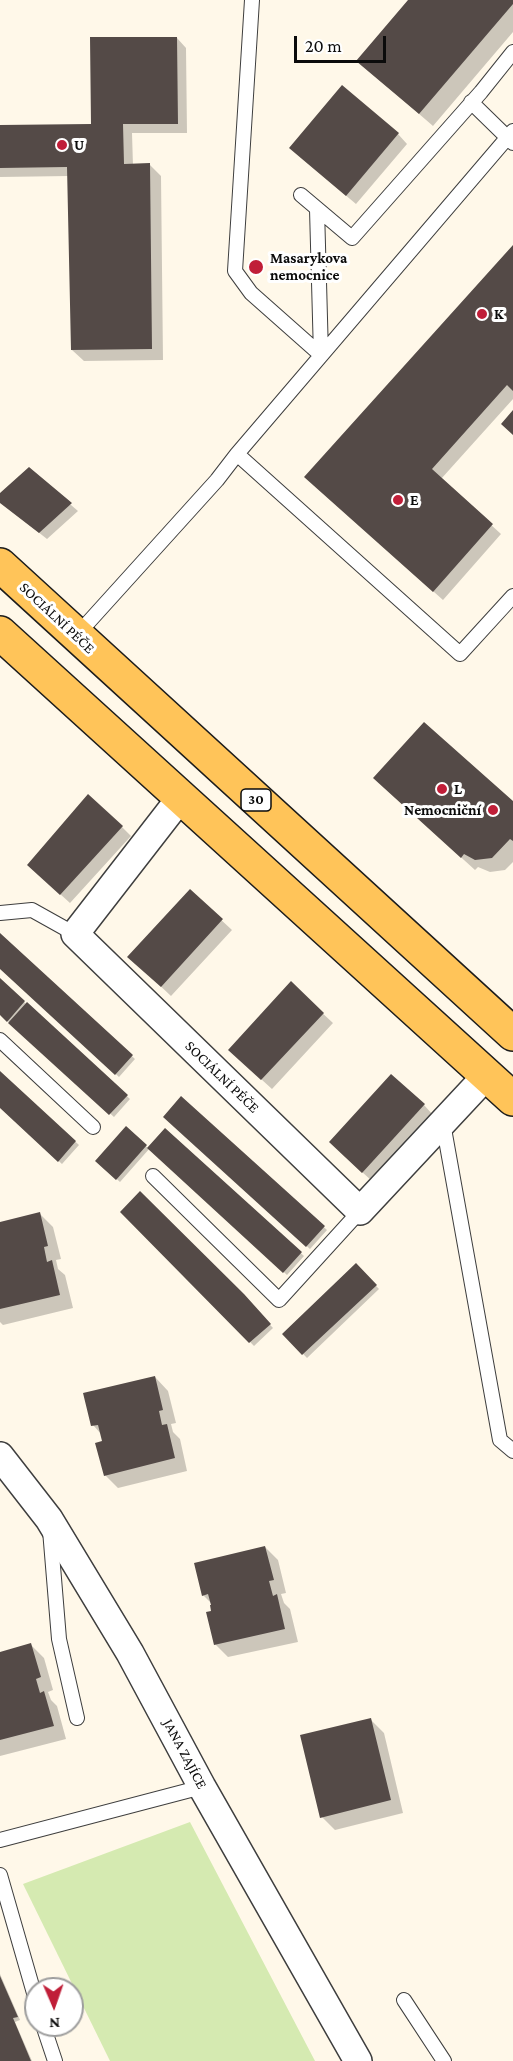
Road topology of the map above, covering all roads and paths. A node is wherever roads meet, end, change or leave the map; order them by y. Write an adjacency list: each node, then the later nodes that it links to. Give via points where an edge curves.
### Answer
1 (252, 0): 7 (lane, via 236,272 250,293)
2 (513, 52): 3 (lane)
3 (471, 102): 4 (lane); 6 (lane, via 352,238)
4 (511, 137): 7 (lane)
5 (301, 195): 6 (lane)
6 (317, 209): 7 (lane)
7 (321, 355): 8 (lane)
8 (237, 454): 10 (lane, via 460,654); 11 (lane)
9 (0, 565): 11 (main road, SOCIÁLNÍ PÉČE / 30)
10 (513, 596)
11 (76, 636): 16 (main road, SOCIÁLNÍ PÉČE / 30)
12 (5, 644): 13 (main road)
13 (182, 796): 15 (street); 18 (main road)
14 (0, 913): 15 (lane, via 32,909)
15 (75, 934): 22 (street, SOCIÁLNÍ PÉČE)
16 (513, 1034)
17 (0, 1040): 20 (lane)
18 (504, 1086): 19 (street)
19 (442, 1123): 22 (street); 23 (lane, via 500,1440)
20 (93, 1127)
21 (153, 1176): 22 (lane, via 279,1300)
22 (360, 1211)
23 (513, 1451)
24 (0, 1456): 25 (street, JANA ZAJÍCE)
25 (49, 1519): 26 (lane, via 59,1639); 27 (street, JANA ZAJÍCE, via 130,1653)
26 (77, 1718)
27 (202, 1786): 28 (lane); 34 (street, JANA ZAJÍCE)
28 (0, 1840)
29 (0, 1875): 30 (lane)
30 (29, 1977)
31 (404, 2000): 35 (lane)
32 (47, 2037): 33 (lane)
33 (55, 2061)
34 (358, 2061)
35 (444, 2061)

